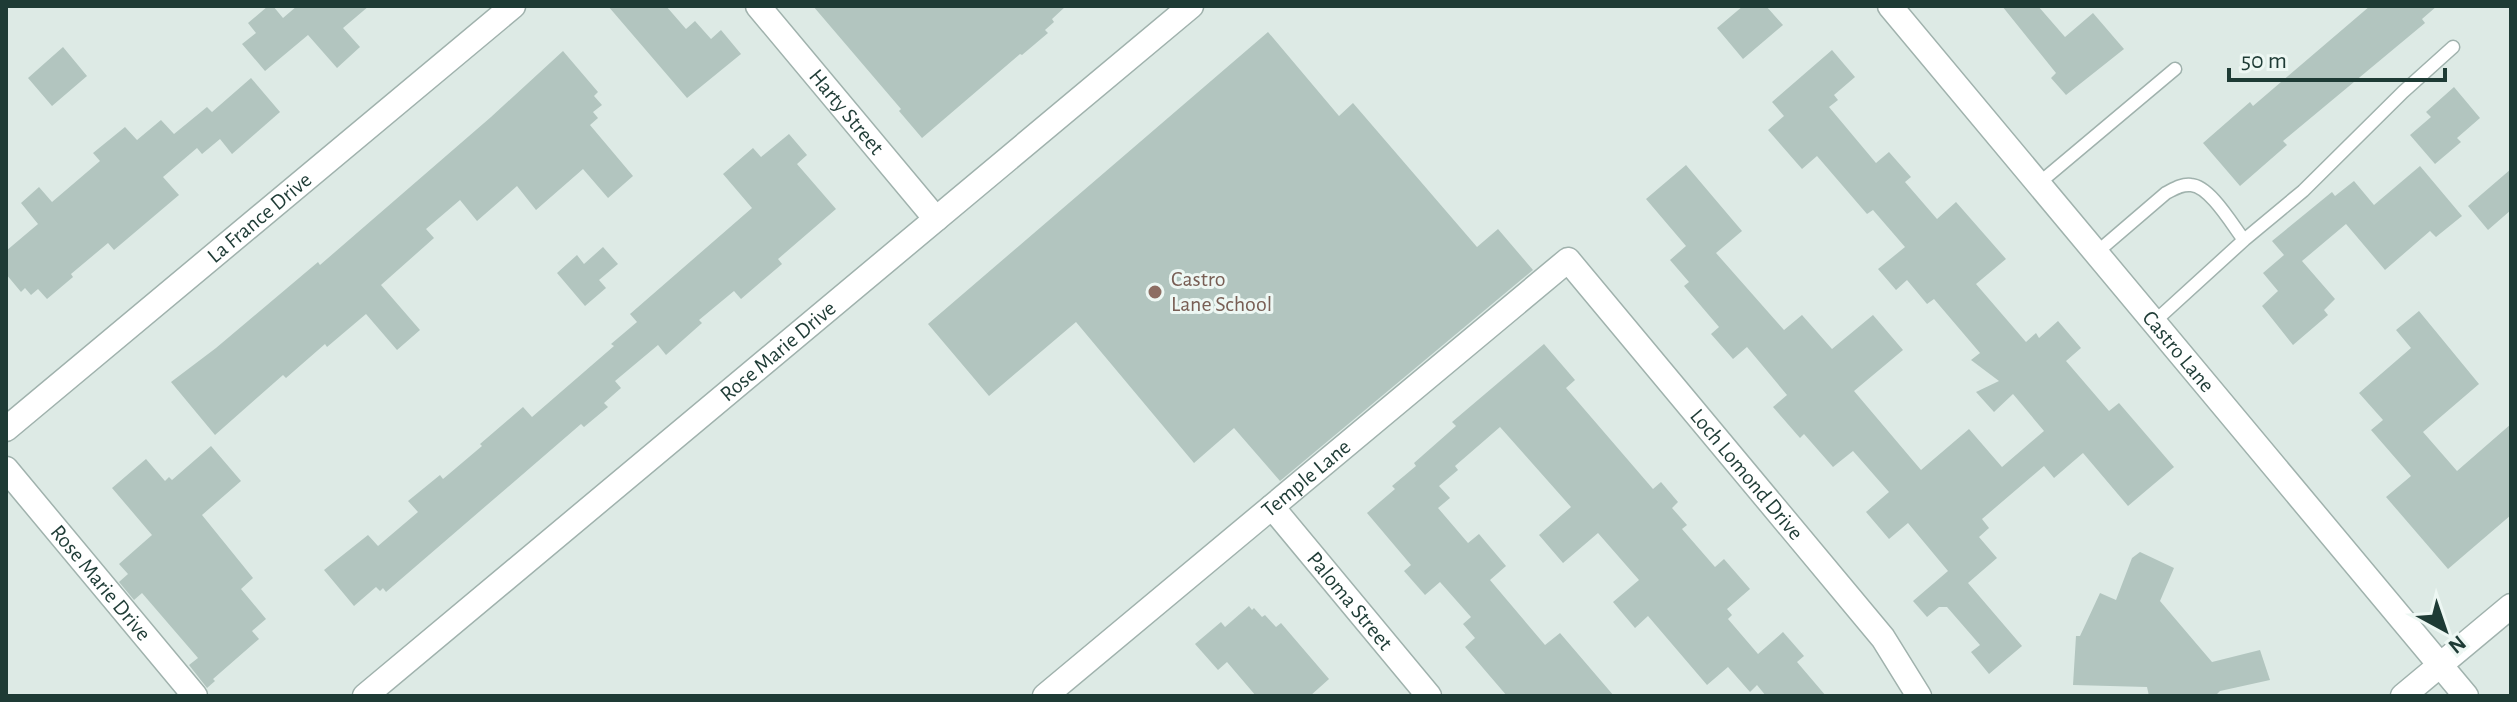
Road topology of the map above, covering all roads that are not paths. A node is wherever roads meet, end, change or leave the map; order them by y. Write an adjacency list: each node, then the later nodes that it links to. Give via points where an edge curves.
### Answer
1 (513, 6): 13 (street, La France Drive)
2 (758, 6): 8 (street, Harty Street)
3 (1191, 6): 8 (street, Rose Marie Drive)
4 (1890, 6): 7 (street, Castro Lane)
5 (2453, 47): 9 (lane, via 2303,191)
6 (2175, 69): 7 (lane)
7 (2038, 184): 10 (street, Castro Lane)
8 (936, 219): 19 (street, Rose Marie Drive)
9 (2244, 240): 10 (lane, via 2204,190 2187,184 2166,193); 12 (lane)
10 (2096, 253): 12 (street, Castro Lane)
11 (1568, 260): 15 (street, Temple Lane); 22 (street, Loch Lomond Drive, via 1883,638)
12 (2154, 322): 17 (street, Castro Lane)
13 (6, 429)
14 (6, 469): 18 (street, Rose Marie Drive)
15 (1272, 507): 20 (street, Temple Lane); 21 (street, Paloma Street)
16 (2511, 606): 17 (street)
17 (2440, 665): 23 (street); 24 (street, Castro Lane)
18 (195, 696)
19 (365, 696)
20 (1045, 696)
21 (1429, 696)
22 (1919, 696)
23 (2403, 696)
24 (2466, 696)

